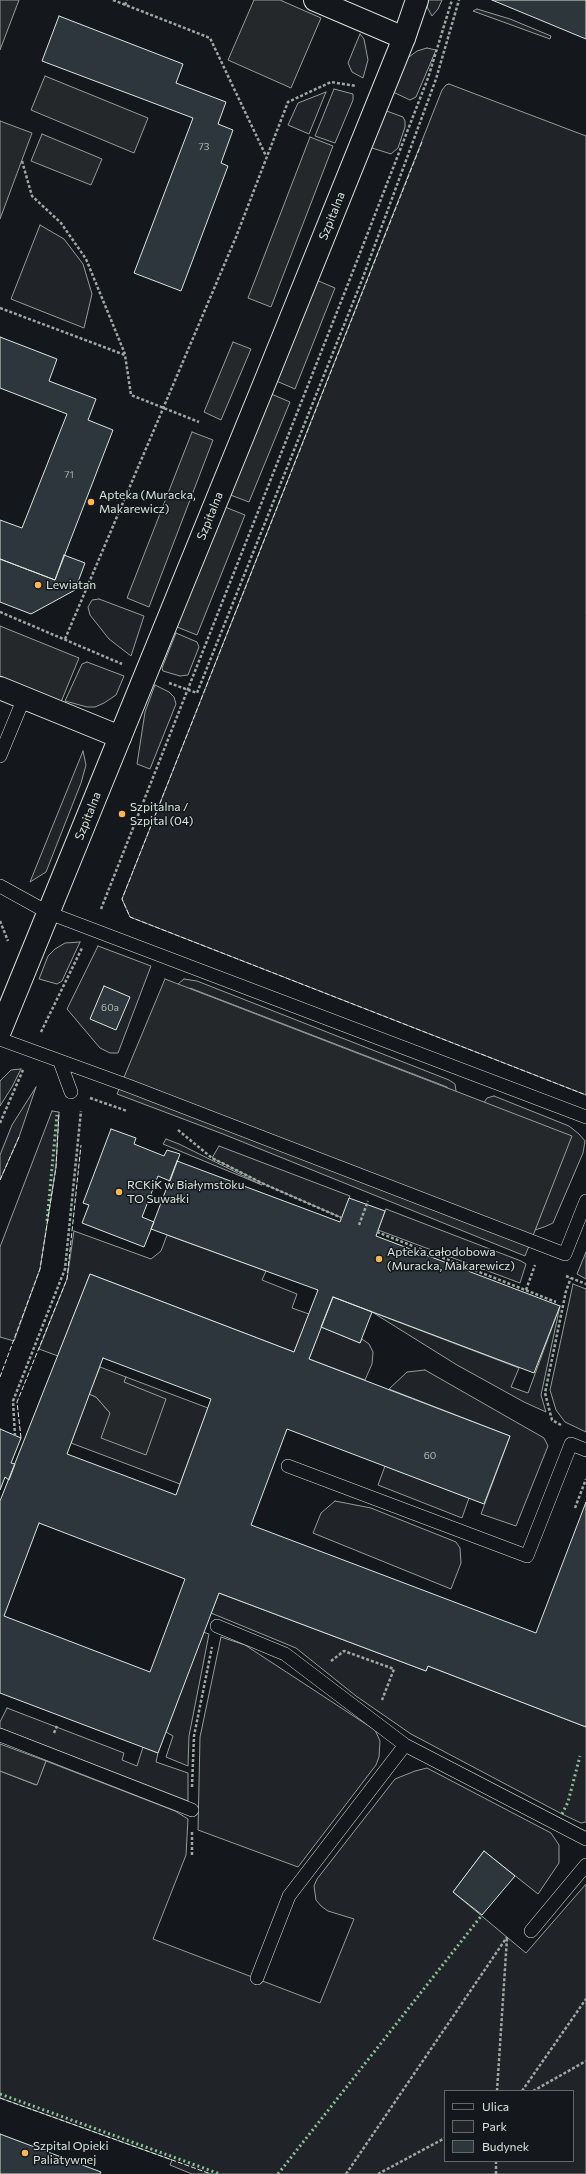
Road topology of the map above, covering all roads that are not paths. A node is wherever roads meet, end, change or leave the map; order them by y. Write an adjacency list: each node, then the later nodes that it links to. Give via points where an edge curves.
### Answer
1 (315, 0): 3 (street)
2 (417, 0): 3 (street, Szpitalna)
3 (404, 38): 6 (street, Szpitalna)
4 (0, 688): 5 (street)
5 (24, 698): 6 (street); 7 (lane)
6 (120, 737): 9 (street, Szpitalna)
7 (0, 756)
8 (0, 886): 9 (lane)
9 (50, 913): 10 (street, Szpitalna); 14 (lane)
10 (0, 1031)
11 (0, 1039): 12 (lane)
12 (60, 1062): 13 (lane); 15 (lane, via 566,1254)
13 (71, 1092)
14 (586, 1117)
15 (586, 1201)
16 (586, 1450): 17 (lane, via 571,1444 528,1556)
17 (288, 1466)
18 (217, 1626): 20 (lane, via 285,1654)
19 (0, 1735): 21 (lane)
20 (405, 1745): 22 (lane); 25 (lane, via 289,1896)
21 (192, 1810)
22 (586, 1839)
23 (586, 1865): 24 (lane)
24 (531, 1931)
25 (257, 1978)

